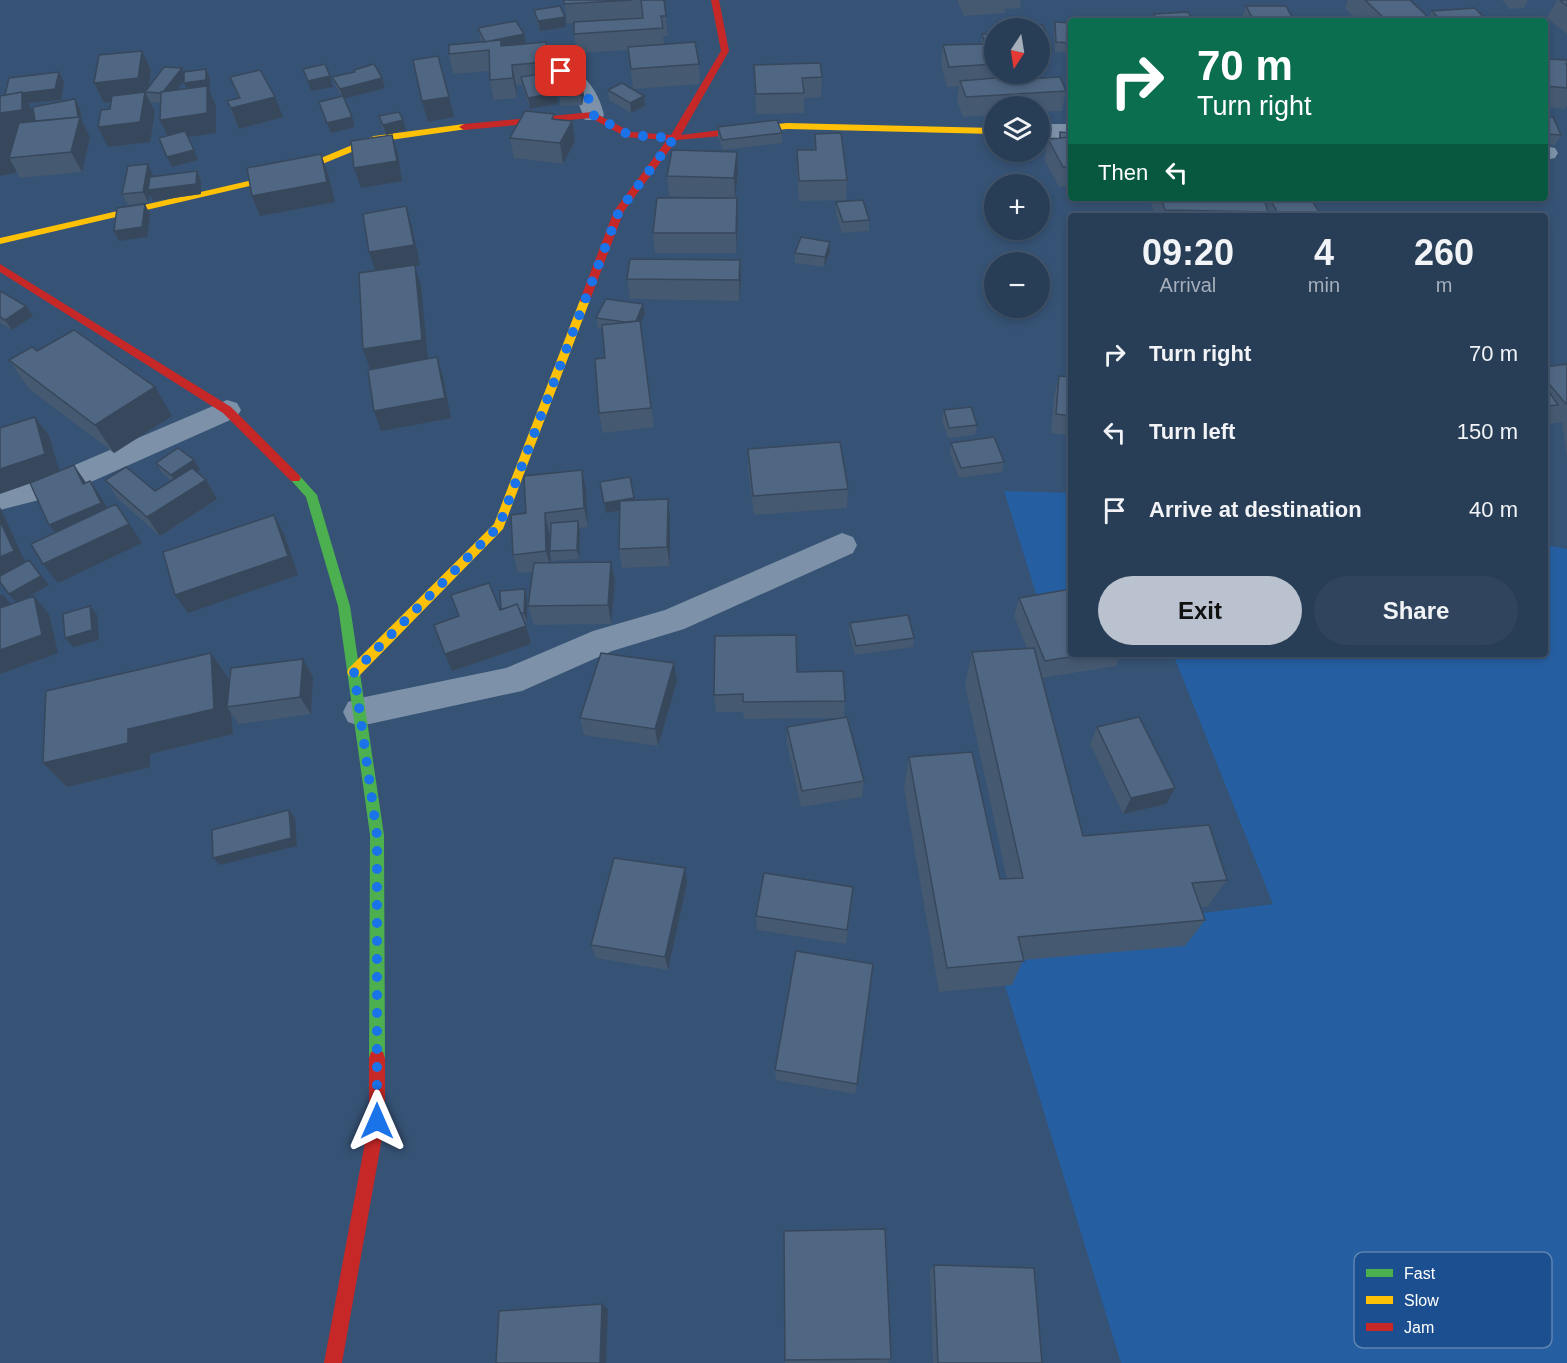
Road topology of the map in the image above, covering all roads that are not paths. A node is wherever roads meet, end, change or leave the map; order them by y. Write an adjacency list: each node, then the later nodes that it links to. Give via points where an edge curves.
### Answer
1 (715, 0): 7 (street, via 725,51)
2 (561, 71): 3 (street, via 576,80 591,102)
3 (593, 115): 7 (street, via 629,135); 8 (street, via 496,123 374,140 290,174)
4 (984, 131): 7 (street, via 787,126)
5 (1050, 131): 6 (street)
6 (1068, 131)
7 (674, 138): 13 (street, via 619,211 499,526)
8 (0, 241)
9 (0, 267): 10 (street)
10 (227, 410): 11 (street, via 56,484); 13 (street, via 311,495 344,606)
11 (0, 499)
12 (842, 545): 14 (street, via 673,620 604,640 510,681)
13 (354, 672): 14 (street)
14 (360, 712): 15 (street, via 377,835 377,1121)
15 (333, 1363)

